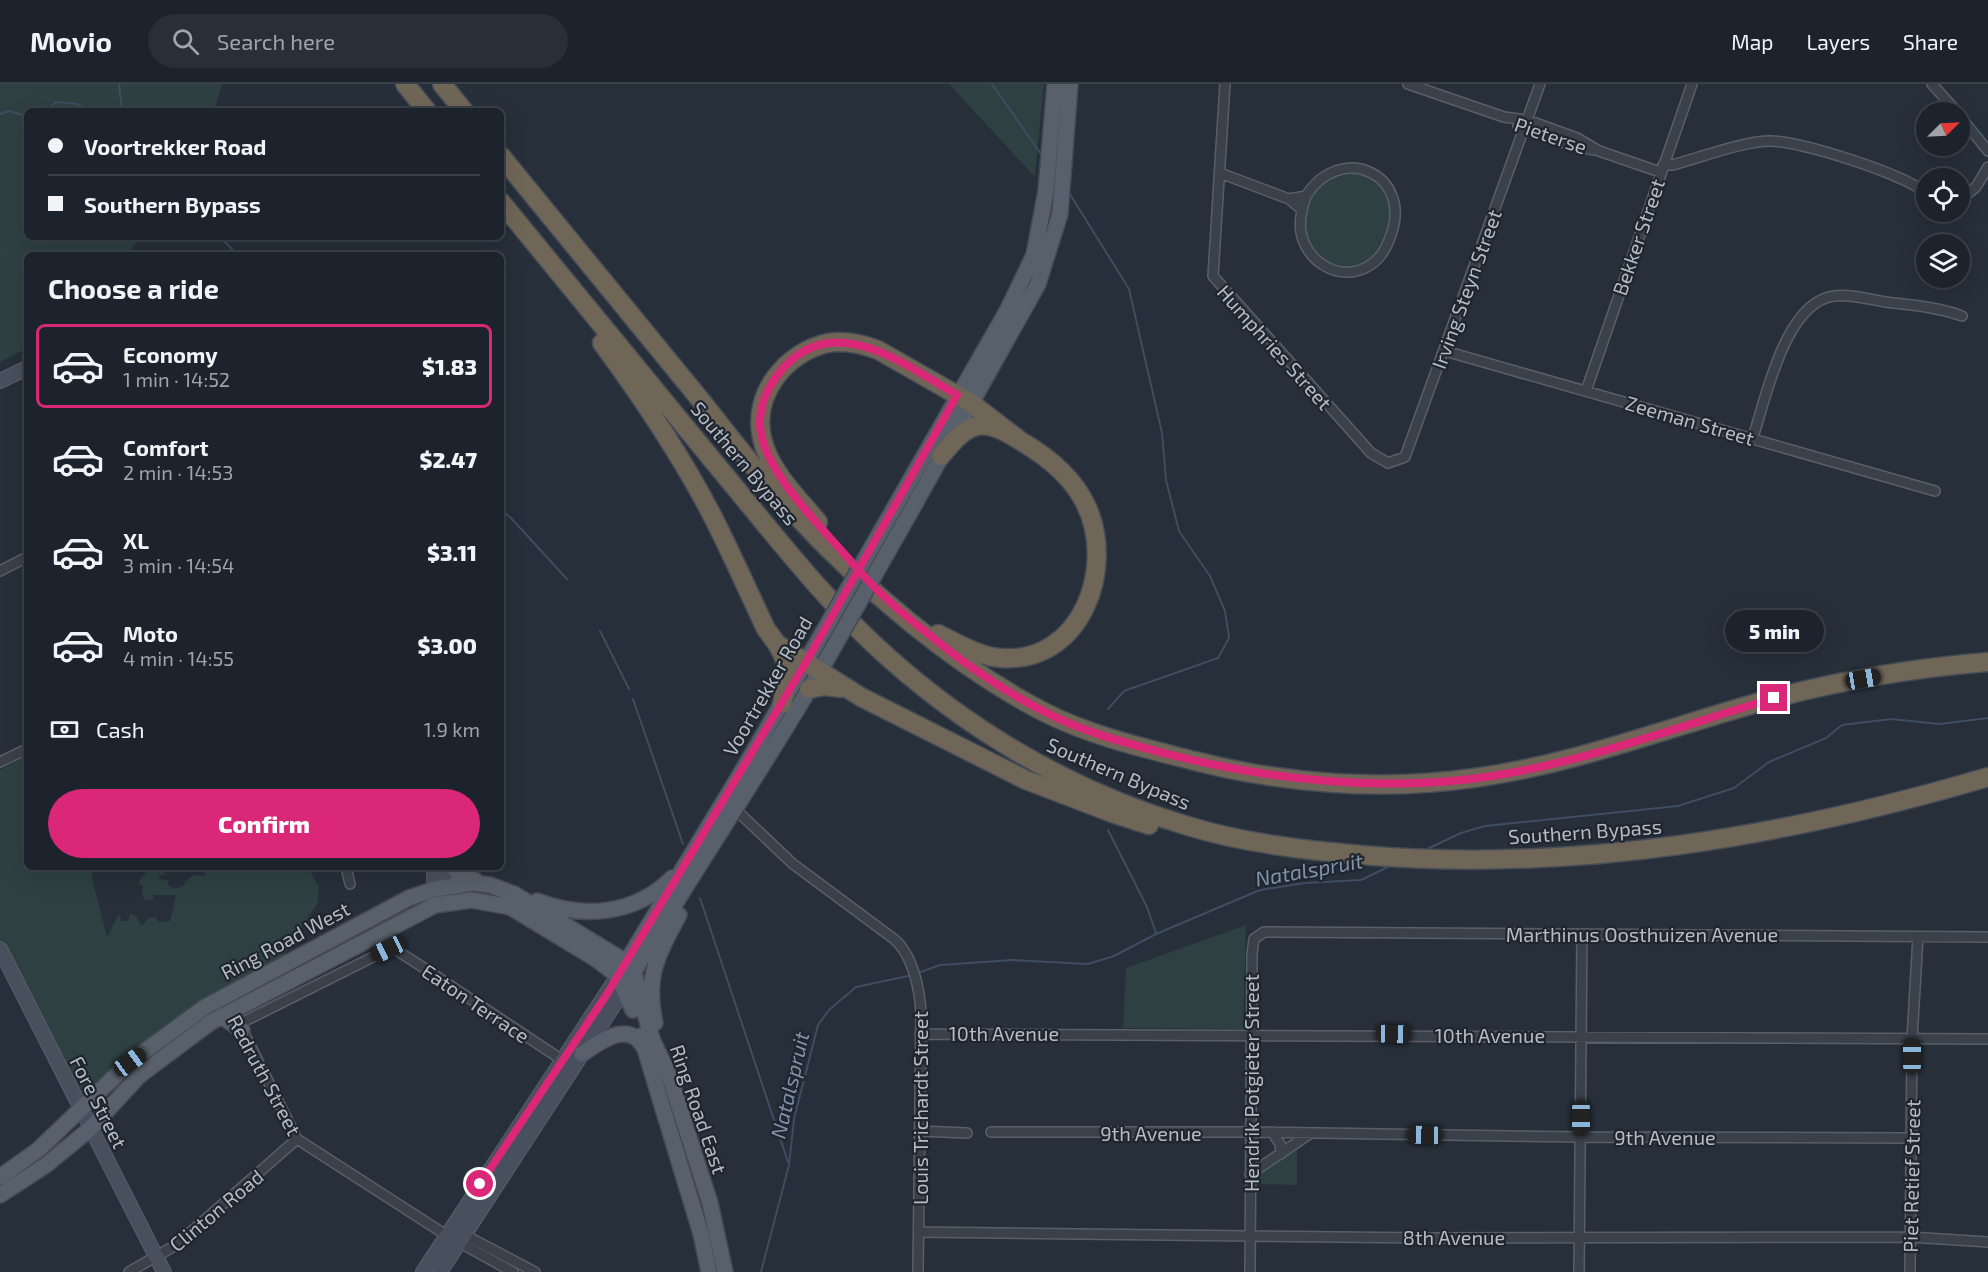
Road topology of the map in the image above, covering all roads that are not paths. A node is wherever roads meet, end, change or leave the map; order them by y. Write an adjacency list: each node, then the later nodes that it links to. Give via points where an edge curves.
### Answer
1 (405, 84): 11 (highway)
2 (442, 84): 12 (highway)
3 (1055, 84): 32 (main road, Voortrekker Road, via 1046,191 1034,255)
4 (1070, 84): 32 (main road, Voortrekker Road, via 1060,214 1054,238 1022,318)
5 (1225, 84): 19 (street, Humphries Street)
6 (1408, 84): 13 (street, Pieterse)
7 (1540, 84): 13 (street, Irving Steyn Street)
8 (1692, 84): 18 (street, Bekker Street)
9 (1932, 84): 10 (street)
10 (1948, 102)
11 (425, 108)
12 (462, 108)
13 (1525, 125): 18 (street, Pieterse, via 1577,138 1599,151); 28 (street, Irving Steyn Street)
14 (1970, 127): 15 (street)
15 (1988, 151)
16 (504, 160): 40 (highway, Southern Bypass, via 791,510)
17 (1988, 167): 21 (street)
18 (1661, 168): 20 (street, via 1770,141 1805,147); 31 (street, Bekker Street)
19 (1220, 173): 23 (street); 35 (street, Humphries Street, via 1214,279)
20 (1916, 185)
21 (1970, 191)
22 (1306, 196): 23 (street); 26 (street); 26 (street, via 1328,173 1341,168 1365,171 1386,183 1392,193 1397,205 1392,232 1374,262 1364,269 1340,272 1323,267 1305,247)
23 (1289, 199): 26 (street)
24 (504, 206): 52 (highway, Southern Bypass, via 795,559 888,658 1020,755 1138,809)
25 (504, 207): 42 (highway, via 657,420 715,520 766,629)
26 (1302, 210)
27 (1962, 316): 33 (street, via 1856,297 1833,296 1811,305 1785,342)
28 (1445, 351): 31 (street, Zeeman Street); 35 (street, Irving Steyn Street, via 1405,457 1388,463)
29 (24, 369): 30 (street)
30 (0, 381)
31 (1586, 391): 33 (street, Zeeman Street)
32 (964, 399): 34 (highway); 36 (main road, Voortrekker Road); 40 (highway, via 878,350 843,342 800,354 777,375 767,391 760,424 766,452 792,491); 44 (main road, Voortrekker Road, bridge, via 900,498 818,641)
33 (1753, 437): 37 (street, Zeeman Street)
34 (1018, 439): 36 (highway, via 981,424 960,433); 41 (highway, via 1069,478 1094,523 1098,563 1082,614 1073,628 1049,649 1017,658 981,653)
35 (1371, 453)
36 (941, 456): 44 (main road, Voortrekker Road, bridge, via 832,650)
37 (1935, 491)
38 (24, 559): 39 (street)
39 (0, 571)
40 (876, 592): 41 (highway, Southern Bypass)
41 (914, 624): 43 (highway, Southern Bypass, via 1000,687 1048,714 1098,734 1233,771 1375,784 1473,778 1525,769 1579,757 1774,698 1915,670)
42 (777, 644): 44 (highway); 47 (highway, via 788,672)
43 (1988, 662)
44 (812, 668): 45 (main road, Voortrekker Road); 46 (highway); 47 (main road, Voortrekker Road)
45 (809, 690): 46 (highway, via 830,686); 51 (main road, Voortrekker Road)
46 (849, 690): 52 (highway, via 1026,780 1078,801 1145,824)
47 (782, 704): 57 (main road, Voortrekker Road)
48 (24, 750): 49 (street)
49 (0, 762)
50 (1988, 777): 52 (highway, Southern Bypass, via 1878,807 1728,838 1607,855 1417,860 1324,852)
51 (735, 812): 62 (main road, Voortrekker Road); 73 (street, Louis Trichardt Street, via 824,890 894,939 907,955 919,996)
52 (1225, 836)
53 (347, 870): 58 (street)
54 (435, 870): 60 (street)
55 (446, 870): 60 (street)
56 (455, 870): 59 (main road, via 460,876)
57 (681, 872): 61 (main road, via 643,900 597,913 570,912); 69 (main road, Voortrekker Road)
58 (350, 884)
59 (490, 885): 60 (main road, Ring Road West, via 462,883); 61 (main road, Ring Road West)
60 (441, 887): 63 (street); 71 (main road, Ring Road West, via 409,898)
61 (514, 894): 69 (main road, Ring Road West)
62 (686, 895): 69 (main road, Voortrekker Road); 80 (main road, via 652,975 651,1005)
63 (442, 904): 70 (main road, Ring Road West, via 492,902 510,907 596,959); 71 (main road, Ring Road West)
64 (1296, 932): 65 (street, Marthinus Oosthuizen Avenue); 74 (street, Hendrik Potgieter Street, via 1264,932 1254,939)
65 (1582, 934): 66 (street, Marthinus Oosthuizen Avenue); 75 (street)
66 (1918, 937): 67 (street, Marthinus Oosthuizen Avenue); 76 (street, Piet Retief Street)
67 (1988, 937)
68 (1, 951): 81 (street, Fore Street)
69 (630, 967): 70 (main road, Voortrekker Road); 80 (main road, Ring Road East, via 652,1039)
70 (622, 982): 78 (main road, Ring Road East); 79 (street, Voortrekker Road); 79 (street, Voortrekker Road)
71 (225, 1008): 72 (main road); 81 (main road, Ring Road West, via 205,1007 130,1062); 82 (main road, Ring Road West, via 140,1075)
72 (241, 1027): 79 (street, Eaton Terrace, via 388,949 396,950); 91 (street, Redruth Street)
73 (920, 1034): 74 (street, 10th Avenue); 83 (street, Louis Trichardt Street)
74 (1252, 1034): 75 (street, 10th Avenue); 85 (street, Hendrik Potgieter Street)
75 (1581, 1036): 76 (street, 10th Avenue); 89 (street)
76 (1912, 1039): 77 (street, 10th Avenue); 90 (street, Piet Retief Street)
77 (1988, 1039)
78 (648, 1054): 79 (main road, via 642,1043 627,1034 608,1037); 109 (main road, Ring Road East)
79 (572, 1060): 97 (street, Voortrekker Road)
80 (669, 1075): 110 (main road, Ring Road East, via 710,1203)
81 (81, 1111): 82 (street, Fore Street); 94 (main road, Ring Road West, via 23,1163)
82 (90, 1129): 95 (main road, Ring Road West, via 46,1166); 102 (street, Fore Street)
83 (919, 1131): 87 (street); 96 (street, Louis Trichardt Street)
84 (991, 1132): 85 (street, 9th Avenue)
85 (1250, 1132): 86 (street, 9th Avenue); 93 (street, Hendrik Potgieter Street)
86 (1272, 1132): 88 (street, 9th Avenue); 92 (street)
87 (967, 1133)
88 (1311, 1133): 89 (street, 9th Avenue); 92 (street)
89 (1580, 1137): 90 (street, 9th Avenue); 99 (street)
90 (1912, 1138): 100 (street, Piet Retief Street)
91 (297, 1139): 97 (street, Redruth Street); 102 (street, Clinton Road)
92 (1281, 1154): 93 (street)
93 (1250, 1174): 98 (street, Hendrik Potgieter Street)
94 (0, 1177)
95 (0, 1195)
96 (919, 1232): 98 (street, 8th Avenue); 111 (street, Louis Trichardt Street)
97 (455, 1235): 105 (street, Voortrekker Road); 106 (street, Voortrekker Road); 107 (street); 108 (street, Redruth Street)
98 (1250, 1236): 99 (street, 8th Avenue); 112 (street, Hendrik Potgieter Street)
99 (1580, 1237): 100 (street, 8th Avenue); 113 (street)
100 (1910, 1238): 101 (street, 8th Avenue); 114 (street, Piet Retief Street)
101 (1988, 1242)
102 (157, 1258): 103 (street, Clinton Road); 104 (street, Fore Street)
103 (129, 1272)
104 (164, 1272)
105 (423, 1272)
106 (440, 1272)
107 (513, 1272)
108 (535, 1272)
109 (709, 1272)
110 (725, 1272)
111 (918, 1272)
112 (1250, 1272)
113 (1579, 1272)
114 (1910, 1272)

